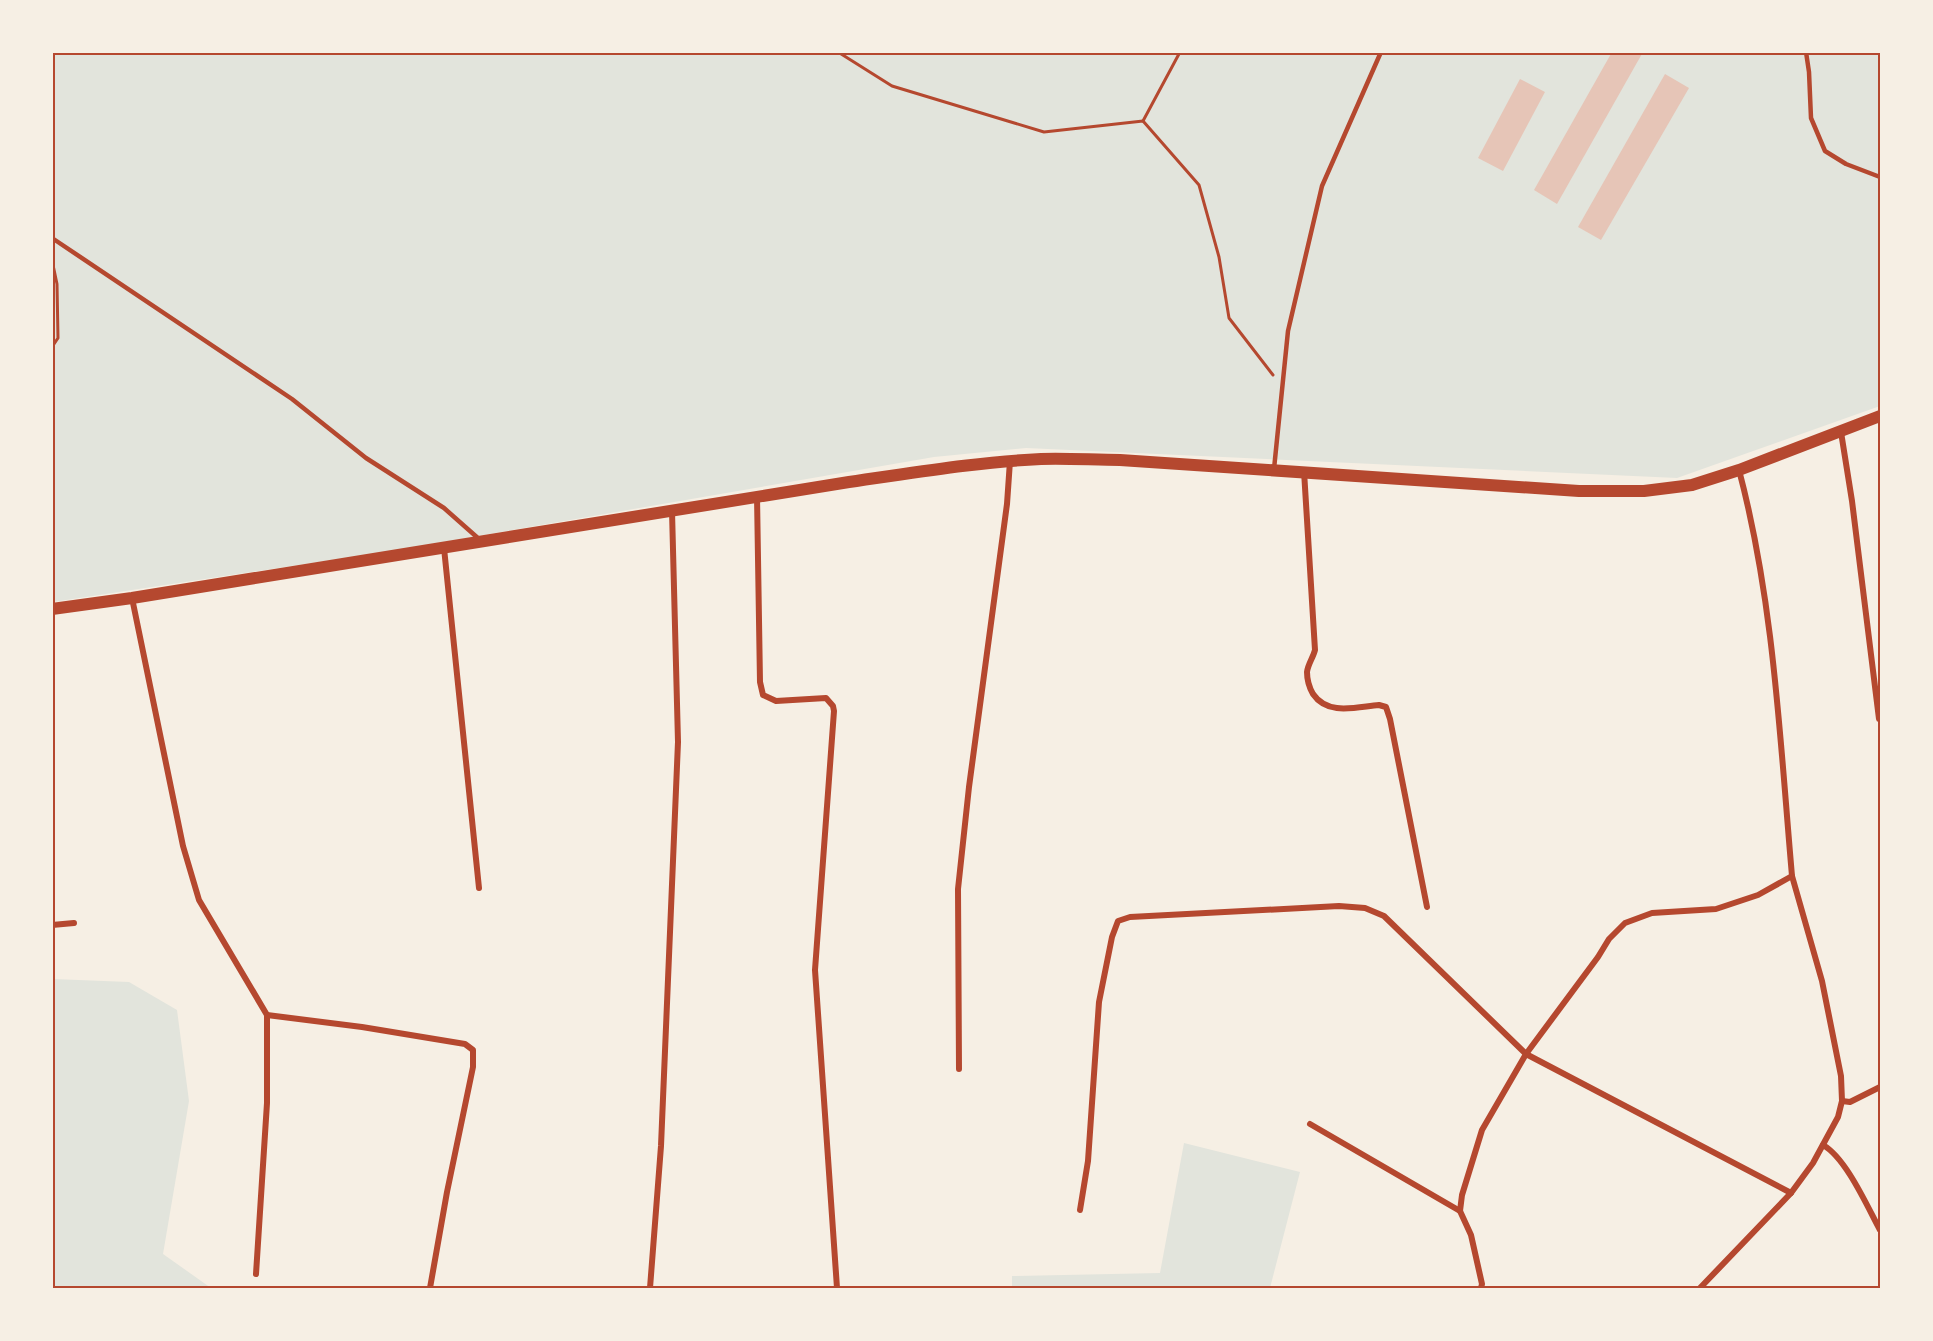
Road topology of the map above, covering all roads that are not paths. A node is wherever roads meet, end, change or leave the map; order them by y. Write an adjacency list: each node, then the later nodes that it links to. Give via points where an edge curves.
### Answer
1 (1381, 52): 8 (lane, via 1322,186 1288,331)
2 (1806, 52): 3 (lane, via 1811,118 1824,151)
3 (1881, 177)
4 (52, 238): 13 (lane, via 292,399 366,458 444,508)
5 (1881, 416): 6 (main road)
6 (1841, 432): 9 (main road); 17 (street)
7 (1010, 461): 8 (main road, via 1120,460); 11 (main road); 25 (street, via 958,889)
8 (1274, 469): 10 (main road)
9 (1739, 470): 10 (main road, via 1692,484 1609,492); 18 (street, via 1757,546 1772,651)
10 (1304, 471): 20 (street, via 1315,650 1308,667 1309,687 1317,700 1331,708 1386,707)
11 (757, 496): 12 (main road); 37 (street, via 763,695 776,701 826,698 834,711 815,970)
12 (672, 511): 13 (main road); 36 (street, via 678,754)
13 (482, 542): 14 (main road)
14 (444, 548): 15 (main road); 19 (street)
15 (132, 598): 16 (main road); 23 (street, via 183,846 199,900)
16 (52, 609)
17 (1879, 719)
18 (1792, 876): 24 (street, via 1758,895 1716,909 1652,913 1625,923 1609,939); 27 (street, via 1822,981 1841,1076)
19 (479, 888)
20 (1427, 907)
21 (74, 923): 22 (street)
22 (52, 925)
23 (267, 1015): 34 (street, via 267,1102); 35 (street, via 465,1044 473,1050 473,1067)
24 (1526, 1054): 30 (street); 31 (street, via 1393,925 1365,908 1339,906 1122,918 1114,928 1099,1002 1088,1161); 32 (street, via 1482,1130)
25 (959, 1069)
26 (1881, 1087): 27 (street, via 1850,1102)
27 (1842, 1101): 29 (street, via 1838,1118)
28 (1310, 1124): 32 (street)
29 (1823, 1144): 30 (street); 33 (street, via 1834,1150)
30 (1791, 1193): 39 (street)
31 (1080, 1210)
32 (1460, 1211): 38 (street, via 1471,1235)
33 (1881, 1230)
34 (256, 1274)
35 (430, 1288)
36 (651, 1288)
37 (837, 1288)
38 (1481, 1288)
39 (1700, 1288)

